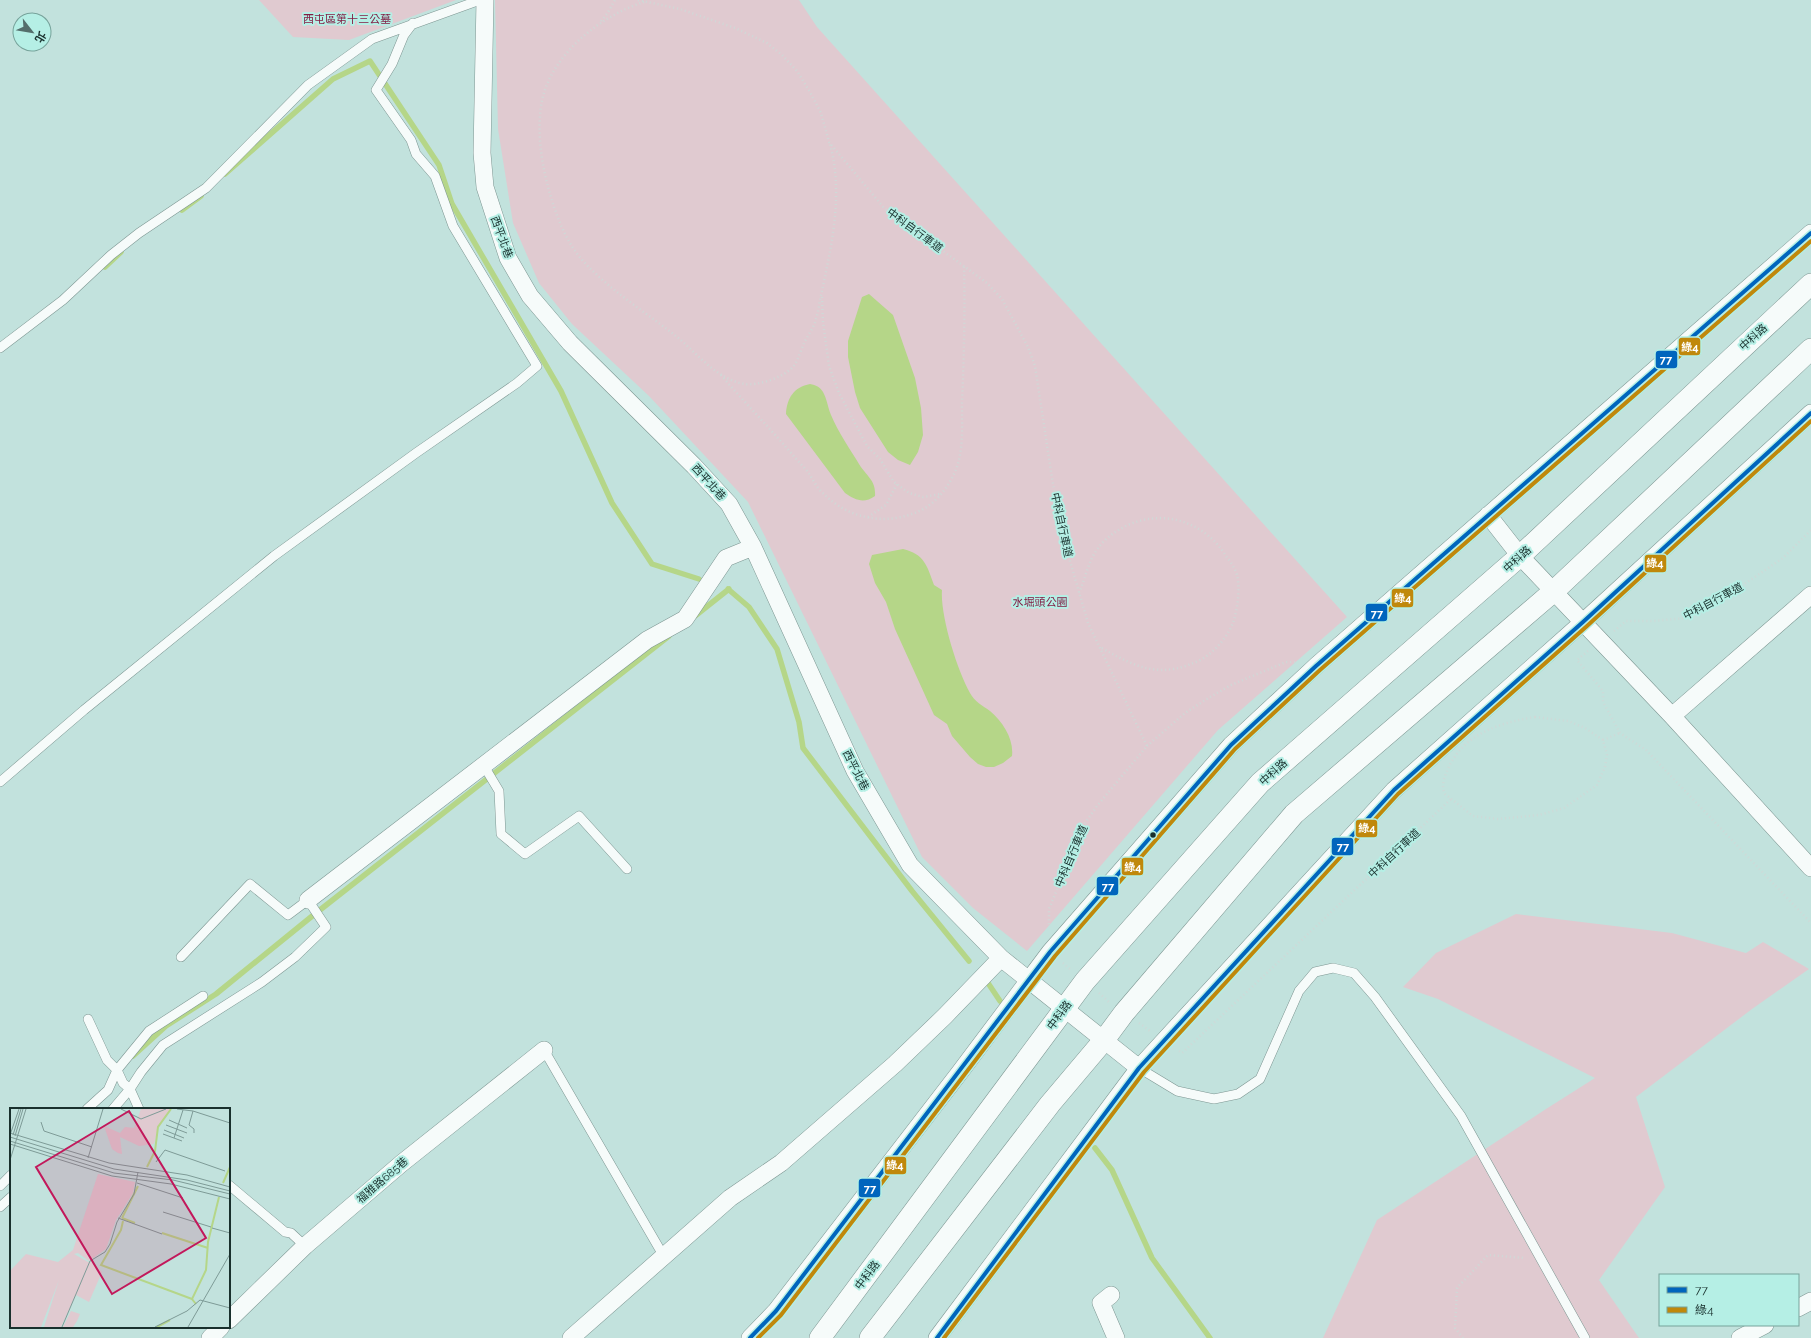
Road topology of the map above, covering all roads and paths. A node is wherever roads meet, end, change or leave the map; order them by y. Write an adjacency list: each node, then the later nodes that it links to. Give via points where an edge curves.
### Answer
1 (480, 0): 6 (lane)
2 (485, 0): 24 (street, 西平北巷, via 482,153 486,187 508,258 530,296 570,343 729,504)
3 (615, 0): 7 (path, 中科自行車道)
4 (638, 0): 5 (path, 中科自行車道)
5 (645, 2): 7 (path, 中科自行車道, via 631,6); 8 (path, 中科自行車道, via 680,9 735,28 767,43 782,55 810,92 821,113)
6 (413, 23): 14 (lane, via 372,39 308,85 206,188 139,233 111,255 63,300); 39 (lane, via 404,35 392,64 376,90 411,140 416,154 435,176 454,226 537,366 517,383 274,556 84,710)
7 (600, 23): 17 (path, 中科自行車道, via 565,54 546,87 541,106 542,165 555,209 564,232 584,262)
8 (829, 142): 10 (path, 中科自行車道, via 884,208); 13 (path, 中科自行車道, via 836,168 836,208)
9 (1811, 234): 21 (street)
10 (964, 266): 20 (path, via 961,449 956,470); 27 (path, 中科自行車道, via 987,283 1002,299 1028,347 1035,366 1063,536)
11 (1811, 272): 16 (street)
12 (1811, 284): 16 (street, 中科路)
13 (822, 293): 17 (path, 中科自行車道, via 816,319 792,368 767,381 750,384); 19 (path, via 829,366 839,393 867,446 880,459)
14 (0, 348)
15 (1811, 349): 26 (street)
16 (1739, 350): 25 (street, 中科路)
17 (719, 373): 22 (path, via 807,471 823,494 853,514)
18 (1811, 413): 29 (street)
19 (897, 484): 20 (path, via 909,493 924,497); 22 (path, via 886,505)
20 (941, 494): 22 (path, via 924,510 910,515 891,518)
21 (1488, 515): 25 (street); 33 (street)
22 (867, 517)
23 (1811, 530): 30 (path, 中科自行車道, via 1783,558 1737,589 1685,618 1626,621)
24 (753, 547): 38 (street, via 726,558 685,619 647,640); 47 (street, 西平北巷, via 855,771 910,865)
25 (1520, 556): 26 (street); 50 (street, 中科路, via 1260,783)
26 (1554, 591): 29 (street); 52 (street, via 1294,814 1124,1013)
27 (1079, 593): 31 (path, 中科自行車道, via 1088,623); 31 (path, via 1096,551 1107,538 1137,521 1148,518 1160,517 1182,521 1206,533 1221,548 1237,574 1237,611 1233,623 1219,645 1188,666 1158,670 1128,663)
28 (1811, 596): 34 (street)
29 (1583, 622): 34 (street); 55 (street, via 1394,790)
30 (1608, 636)
31 (1099, 646): 37 (path, 中科自行車道)
32 (1589, 650): 35 (path, via 1577,660 1603,691 1603,702)
33 (1316, 666): 37 (path, via 1286,662 1231,685 1185,713); 45 (street, via 1231,745)
34 (1672, 716): 41 (street)
35 (1620, 733): 36 (path); 44 (path, via 1646,750)
36 (1603, 740): 40 (path, via 1607,755 1597,785 1564,808 1539,815 1498,819 1473,816); 40 (path, via 1568,721 1535,717 1512,720 1468,741 1449,765 1444,779 1444,791)
37 (1147, 746): 45 (path, 中科自行車道, via 1083,826 1049,909)
38 (484, 766): 42 (lane, via 499,791 501,834 525,854 579,816); 43 (street)
39 (0, 782)
40 (1450, 799): 54 (path, 中科自行車道)
41 (1811, 868)
42 (627, 869)
43 (308, 900): 46 (lane, via 288,915 250,884); 57 (lane, via 326,927 295,958 262,982 163,1045)
44 (1811, 923)
45 (1050, 952): 48 (street)
46 (181, 957)
47 (1001, 958): 48 (street, 西平北巷); 67 (street, via 940,1022 781,1164 730,1198)
48 (1029, 981): 50 (street, 西平北巷); 77 (street, via 776,1311)
49 (203, 996): 56 (lane, via 149,1031)
50 (1064, 1007): 52 (street, 西平北巷); 78 (street, 中科路, via 1013,1080)
51 (88, 1019): 56 (lane, via 107,1060)
52 (1104, 1040): 55 (street, 西平北巷); 79 (street, via 1050,1104)
53 (544, 1050): 66 (street, 福雅路685巷, via 402,1162); 67 (lane)
54 (1182, 1053)
55 (1139, 1068): 68 (lane, via 1177,1091 1214,1099 1238,1094 1260,1079 1299,991 1315,972 1333,968 1354,973 1376,997 1461,1116); 80 (street)
56 (117, 1070): 57 (lane, via 123,1083); 58 (lane, via 108,1090)
57 (130, 1089): 59 (lane); 60 (lane)
58 (88, 1108)
59 (114, 1108)
60 (139, 1108)
61 (10, 1176): 62 (lane)
62 (0, 1186)
63 (230, 1186): 66 (lane)
64 (10, 1198): 65 (lane)
65 (0, 1207)
66 (305, 1246): 72 (street, 福雅路685巷)
67 (663, 1255): 76 (street)
68 (1542, 1260): 82 (path, via 1488,1255 1457,1288 1455,1328); 83 (lane)
69 (1111, 1295): 81 (street, via 1101,1303)
70 (1811, 1301): 71 (street)
71 (1799, 1307)
72 (230, 1319)
73 (1763, 1326): 84 (street)
74 (221, 1328): 75 (street)
75 (210, 1338)
76 (571, 1338)
77 (750, 1338)
78 (820, 1338)
79 (870, 1338)
80 (937, 1338)
81 (1116, 1338)
82 (1463, 1338)
83 (1585, 1338)
84 (1740, 1338)

